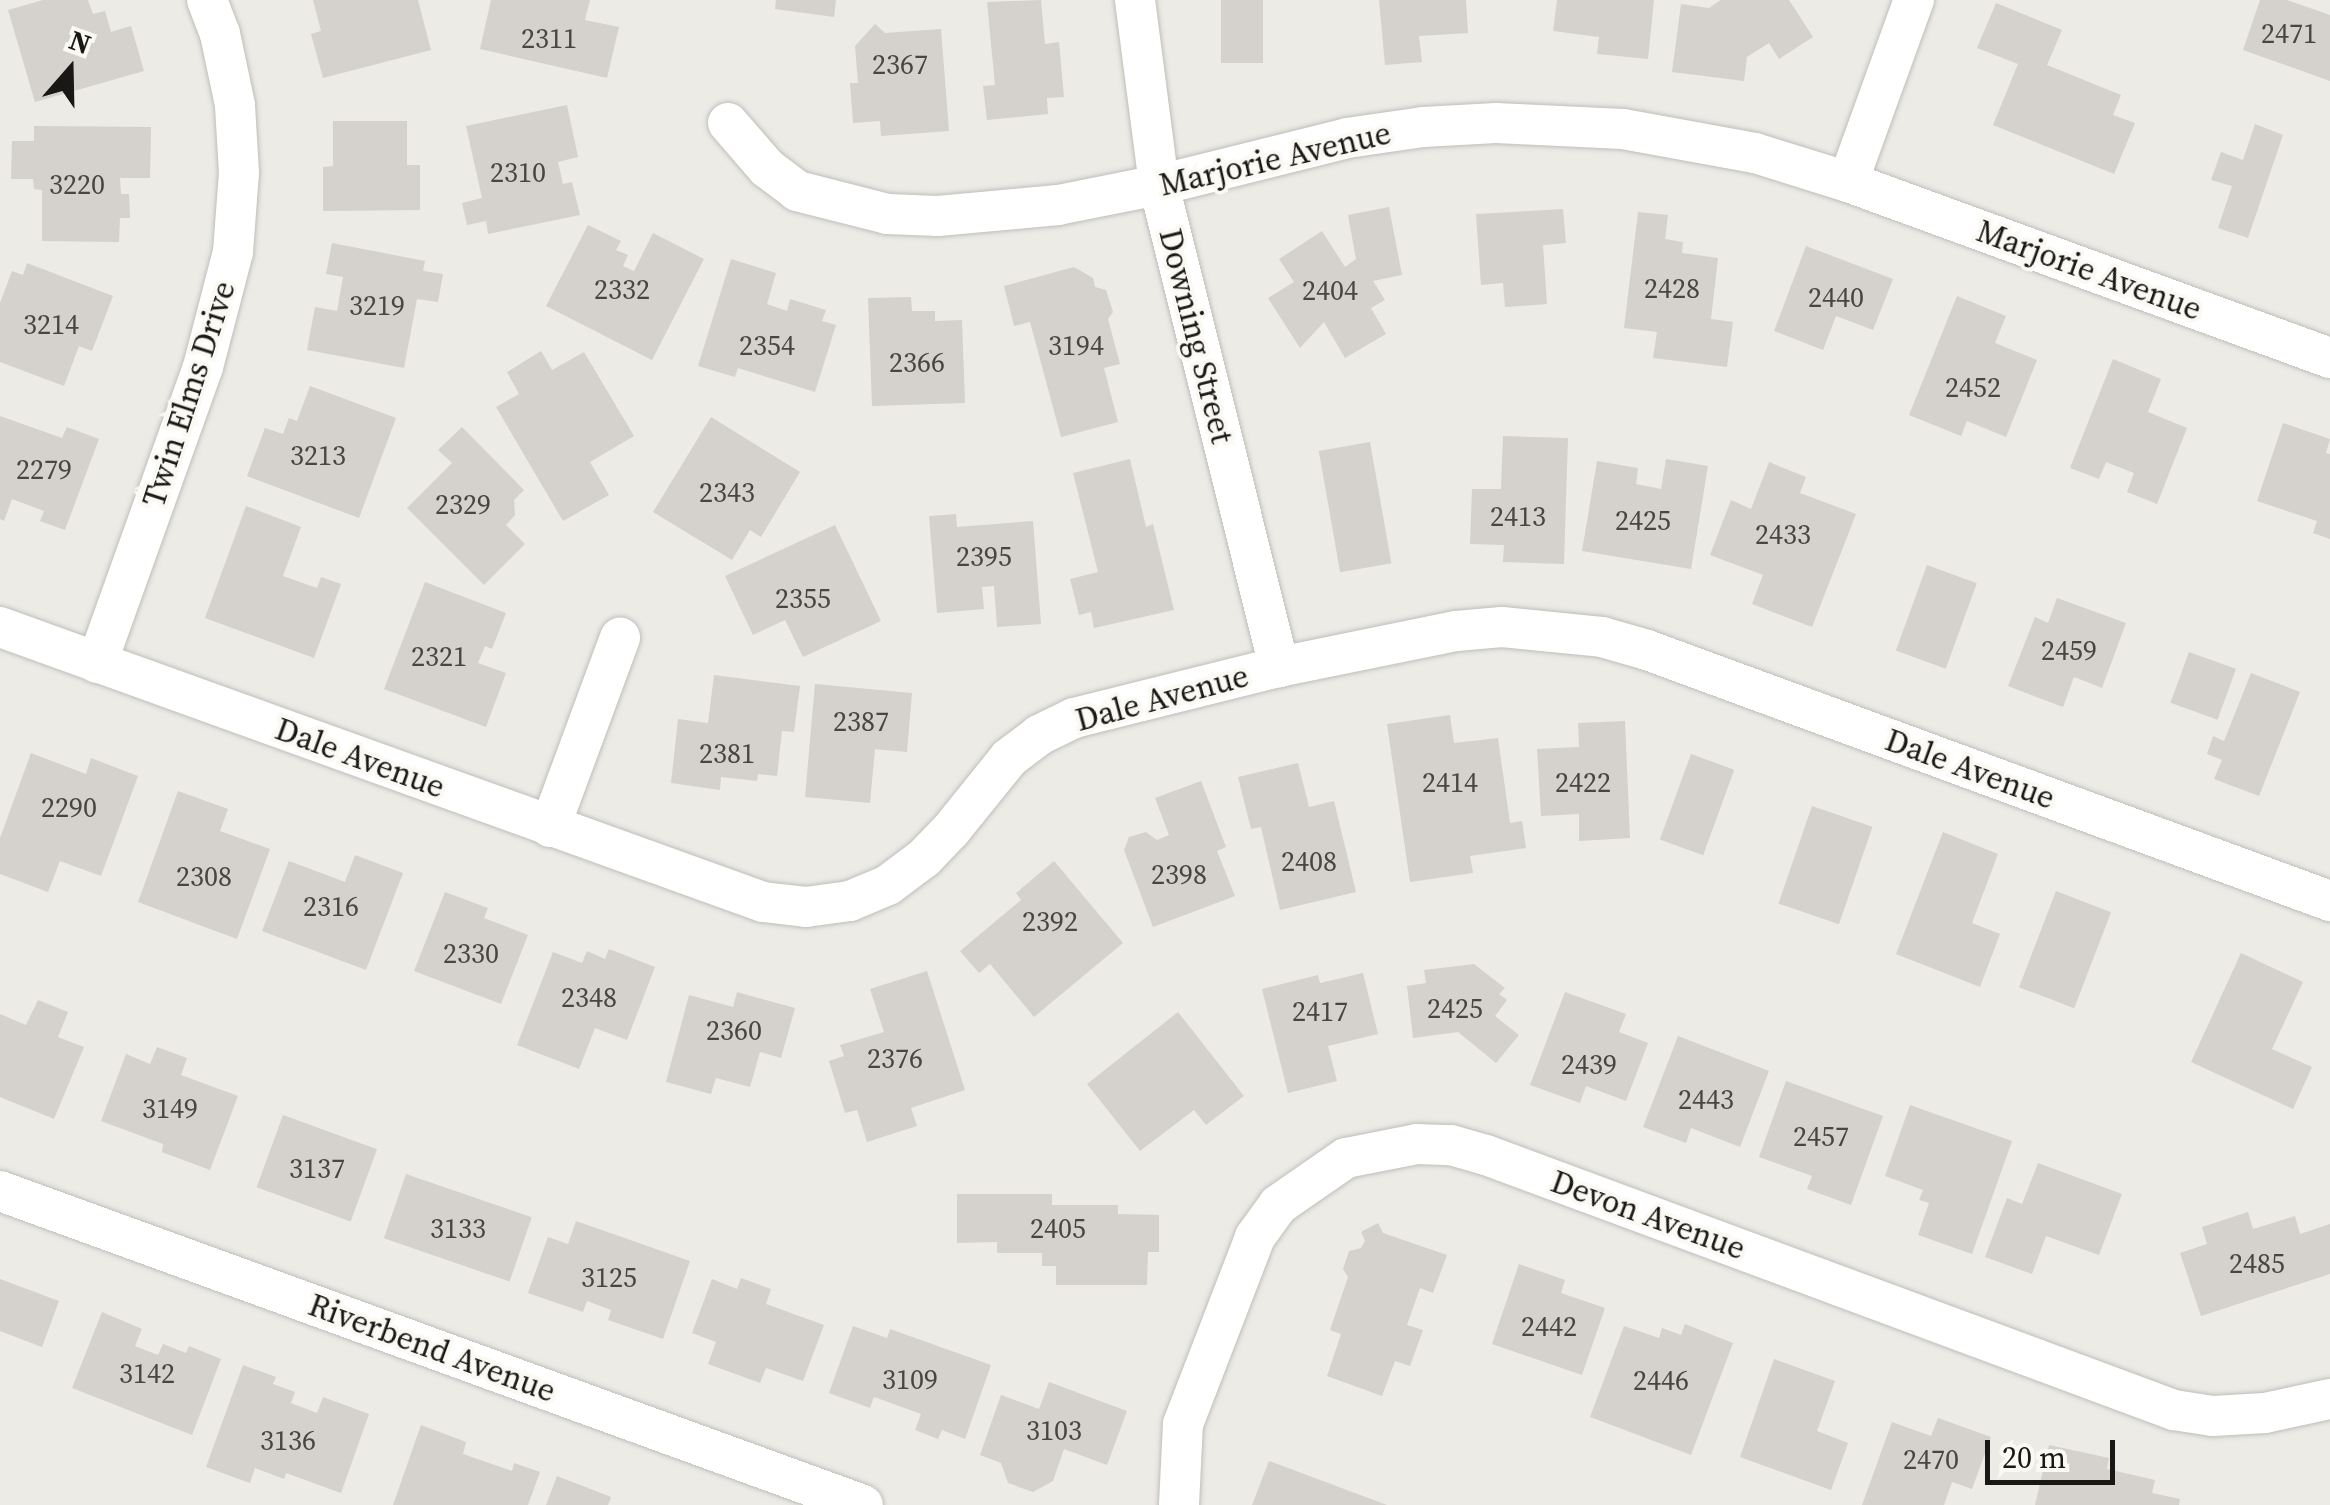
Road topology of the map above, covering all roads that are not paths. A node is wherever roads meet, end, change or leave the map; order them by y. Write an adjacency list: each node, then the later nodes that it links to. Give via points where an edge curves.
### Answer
1 (207, 0): 10 (street, Twin Elms Drive, via 235,106 233,252 204,367)
2 (1136, 0): 6 (street, Downing Street)
3 (1914, 0): 5 (street)
4 (728, 123): 6 (street, Marjorie Avenue, via 797,191 886,214 984,214)
5 (1848, 182): 6 (street, Marjorie Avenue, via 1691,139 1496,123 1347,138); 7 (street, Marjorie Avenue)
6 (1159, 185): 11 (street, Downing Street)
7 (2330, 358)
8 (0, 627): 10 (street, Dale Avenue)
9 (620, 638): 12 (street)
10 (97, 663): 12 (street, Dale Avenue)
11 (1279, 667): 12 (street, Dale Avenue, via 1074,718 1038,735 1009,758 924,858 888,885 850,901 806,907 763,902); 13 (street, Dale Avenue, via 1471,630 1536,628 1602,637)
12 (550, 827)
13 (2330, 901)
14 (0, 1191): 16 (street, Riverbend Avenue)
15 (2330, 1399): 17 (street, Devon Avenue, via 2266,1413 2174,1410 1486,1155 1451,1145 1401,1145 1346,1158 1310,1180 1278,1205 1255,1237 1183,1424)
16 (863, 1505)
17 (1179, 1505)

